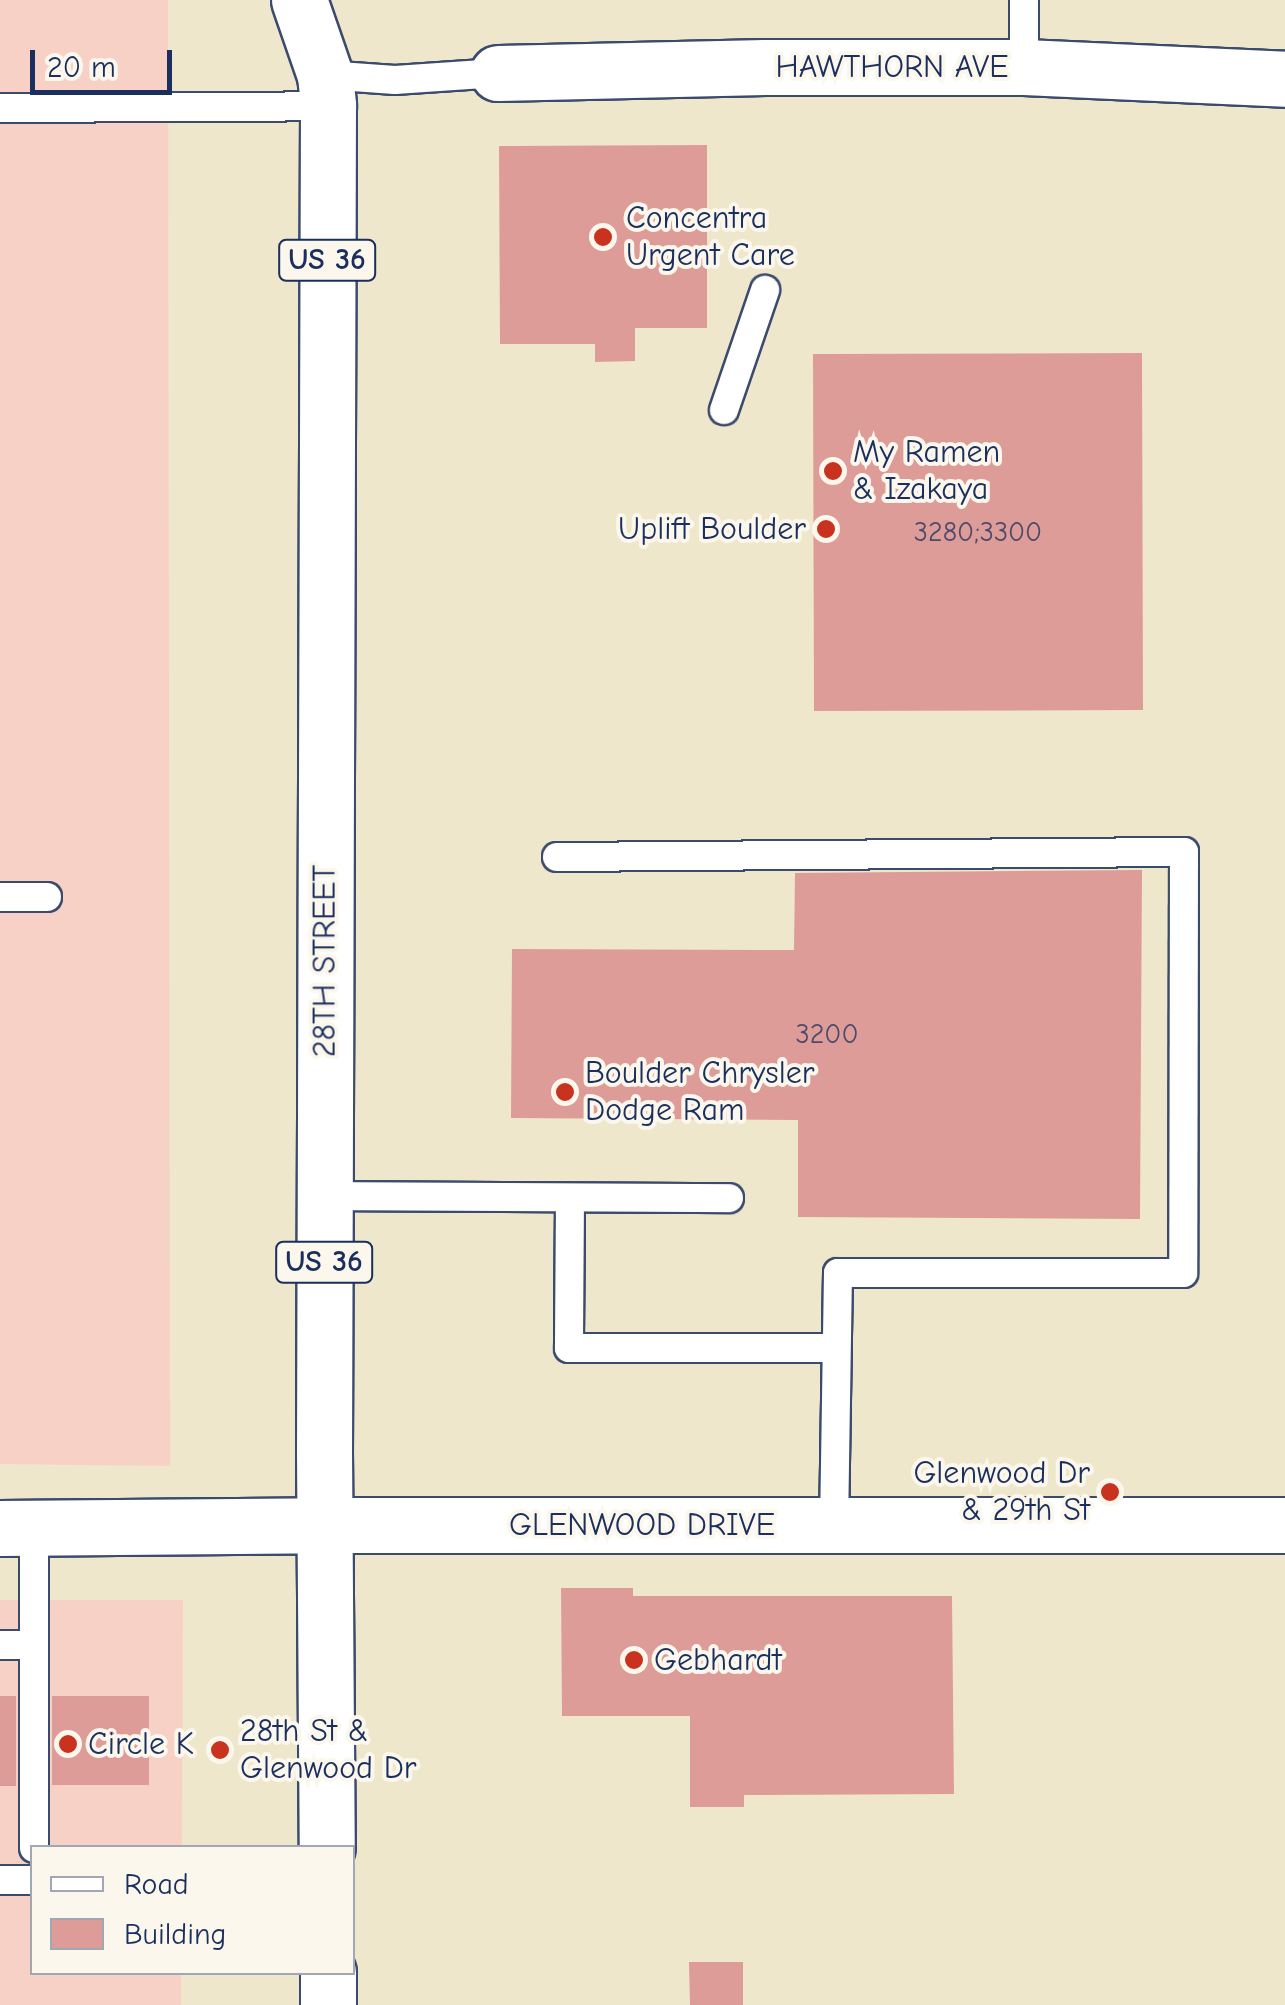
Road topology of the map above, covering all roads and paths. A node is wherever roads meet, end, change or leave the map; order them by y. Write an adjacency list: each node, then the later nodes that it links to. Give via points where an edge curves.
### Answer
1 (299, 0): 7 (main road, 28TH STREET / US 36)
2 (339, 0): 7 (main road, 28TH STREET / US 36)
3 (1024, 0): 4 (lane)
4 (1024, 67): 5 (main road, HAWTHORN AVE); 6 (main road, HAWTHORN AVE)
5 (498, 73): 7 (lane)
6 (1285, 78)
7 (326, 90): 8 (lane); 14 (main road, 28TH STREET / US 36)
8 (0, 108)
9 (765, 290): 10 (lane)
10 (724, 410)
11 (557, 857): 17 (lane, via 1184,852 1182,1273 838,1273)
12 (0, 897): 13 (lane)
13 (47, 898)
14 (325, 1196): 15 (lane); 18 (main road, 28TH STREET / US 36)
15 (570, 1198): 16 (lane); 17 (lane, via 569,1348)
16 (729, 1198)
17 (836, 1348): 19 (lane)
18 (324, 1526): 19 (main road, GLENWOOD DRIVE); 21 (main road, GLENWOOD DRIVE); 25 (main road, 28TH STREET / US 36)
19 (834, 1526): 20 (main road, GLENWOOD DRIVE)
20 (1285, 1526)
21 (17, 1528): 22 (lane)
22 (34, 1645): 23 (lane); 24 (lane)
23 (0, 1646)
24 (34, 1845)
25 (327, 1845)
26 (0, 1880): 27 (lane)
27 (30, 1880)
28 (328, 1975): 29 (main road)
29 (328, 2005)

